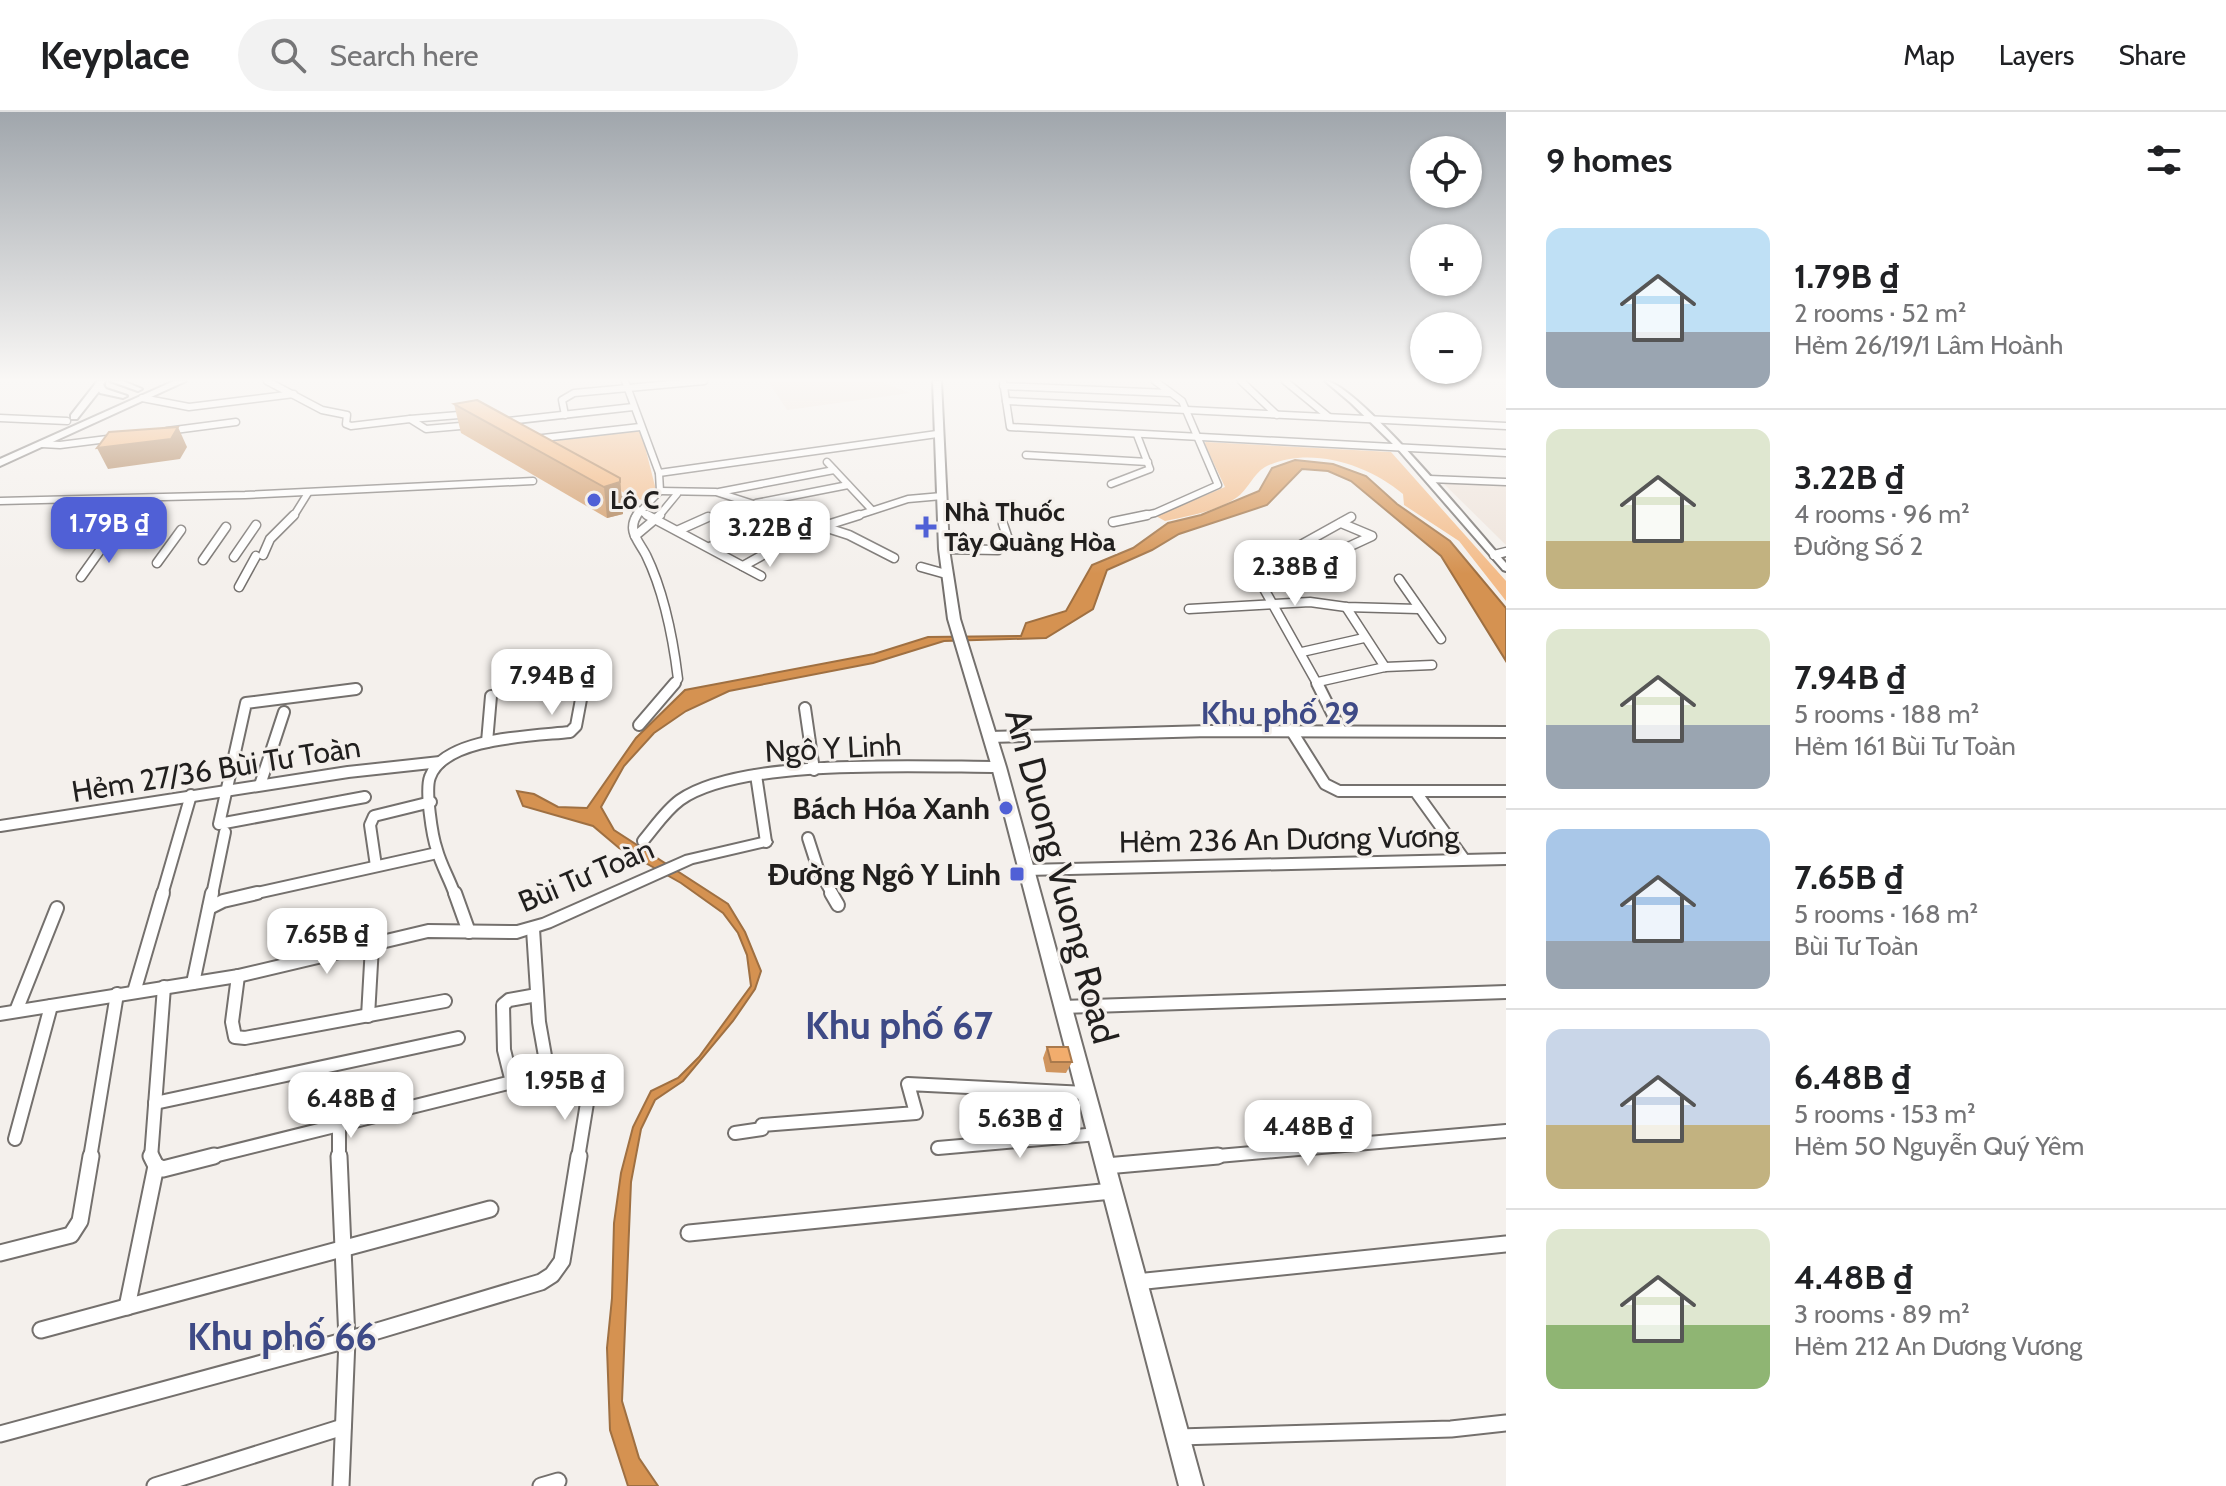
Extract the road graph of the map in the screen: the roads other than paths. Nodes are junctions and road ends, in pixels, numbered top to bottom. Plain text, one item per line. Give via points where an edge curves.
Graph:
1 (27, 445) edge
2 (27, 445) edge
3 (647, 445) edge
4 (858, 445) edge
5 (938, 445) edge
6 (1141, 445) edge
7 (1200, 445) edge
8 (1336, 445) edge
9 (1399, 445) edge
10 (1402, 448) junction
11 (1506, 453) edge
12 (7, 454) edge
13 (1026, 455) dead end
14 (827, 462) dead end
15 (1148, 462) junction
16 (834, 470) junction
17 (659, 473) junction
18 (1429, 479) junction
19 (533, 481) dead end
20 (1506, 482) edge
21 (1111, 484) dead end
22 (848, 485) junction
23 (600, 490) edge
24 (660, 491) junction
25 (715, 492) junction
26 (308, 493) junction
27 (677, 494) junction
28 (942, 496) junction
29 (0, 501) edge
30 (752, 504) junction
31 (872, 510) junction
32 (640, 511) junction
33 (708, 517) dead end
34 (1351, 517) dead end
35 (656, 519) junction
36 (1113, 522) dead end
37 (1341, 523) junction
38 (1003, 524) dead end
39 (256, 525) dead end
40 (824, 526) junction
41 (226, 527) dead end
42 (748, 528) dead end
43 (181, 530) dead end
44 (679, 530) junction
45 (111, 535) dead end
46 (635, 536) junction
47 (781, 545) dead end
48 (710, 547) junction
49 (944, 549) junction
50 (1506, 552) edge
51 (1494, 555) junction
52 (234, 557) dead end
53 (894, 558) dead end
54 (203, 560) dead end
55 (1318, 561) dead end
56 (157, 563) dead end
57 (743, 566) junction
58 (921, 567) dead end
59 (1506, 568) edge
60 (946, 574) junction
61 (761, 576) dead end
62 (81, 577) dead end
63 (1399, 579) dead end
64 (239, 587) dead end
65 (1275, 604) junction
66 (1346, 607) junction
67 (1189, 609) dead end
68 (1418, 609) junction
69 (1364, 638) junction
70 (1441, 639) dead end
71 (1302, 652) junction
72 (1432, 665) dead end
73 (1385, 667) junction
74 (1318, 682) junction
75 (356, 689) dead end
76 (582, 694) dead end
77 (491, 696) dead end
78 (805, 708) dead end
79 (284, 712) dead end
80 (639, 725) dead end
81 (1291, 730) junction
82 (1341, 731) junction
83 (1506, 732) edge
84 (990, 737) junction
85 (487, 742) junction
86 (440, 762) junction
87 (999, 767) junction
88 (814, 770) junction
89 (756, 775) junction
90 (260, 785) junction
91 (227, 790) junction
92 (1415, 791) junction
93 (1506, 791) edge
94 (191, 795) junction
95 (365, 797) dead end
96 (431, 802) junction
97 (0, 826) edge
98 (225, 832) dead end
99 (808, 838) dead end
100 (643, 841) dead end
101 (766, 842) joint
102 (437, 853) junction
103 (1464, 859) junction
104 (1506, 859) edge
105 (376, 866) junction
106 (1026, 870) junction
107 (838, 905) dead end
108 (57, 908) dead end
109 (209, 908) junction
110 (533, 929) junction
111 (469, 932) junction
112 (372, 946) junction
113 (238, 976) junction
114 (193, 983) junction
115 (164, 987) junction
116 (134, 992) junction
117 (1506, 992) edge
118 (117, 994) junction
119 (537, 995) junction
120 (445, 1001) dead end
121 (51, 1006) junction
122 (1062, 1007) junction
123 (16, 1011) junction
124 (0, 1014) edge
125 (368, 1016) junction
126 (458, 1038) dead end
127 (548, 1073) junction
128 (512, 1082) junction
129 (1086, 1093) junction
130 (155, 1103) junction
131 (339, 1123) junction
132 (1506, 1131) edge
133 (735, 1133) dead end
134 (1098, 1134) junction
135 (15, 1139) dead end
136 (938, 1148) dead end
137 (156, 1166) junction
138 (1106, 1166) junction
139 (1112, 1191) junction
140 (490, 1209) dead end
141 (689, 1233) dead end
142 (1506, 1244) edge
143 (342, 1249) junction
144 (0, 1253) edge
145 (1136, 1282) junction
146 (127, 1307) junction
147 (41, 1330) dead end
148 (347, 1340) junction
149 (1506, 1423) edge
150 (343, 1427) junction
151 (0, 1434) edge
152 (1177, 1437) junction
153 (155, 1486) edge
154 (341, 1486) edge
155 (1191, 1486) edge

1 - 12 main road
2 - 12 main road
3 - 17 street
4 - 17 street
5 - 28 main road, An Duong Vuong Road
6 - 15 street
7 - 36 street via 1217,487 1155,513
8 - 10 street
9 - 10 street
10 - 11 street
10 - 18 street
13 - 15 street
14 - 16 street
15 - 21 street via 1147,473
16 - 22 street
16 - 25 street
17 - 24 street
18 - 20 street
18 - 51 street
19 - 26 street
22 - 30 street
22 - 31 street
23 - 32 street
24 - 27 street
24 - 32 street
25 - 27 street
25 - 30 street
26 - 29 street
26 - 64 street
27 - 35 street
28 - 31 street
28 - 49 main road, An Duong Vuong Road
30 - 40 street
31 - 40 street
32 - 35 street
32 - 46 street via 632,522
33 - 44 street
34 - 37 street
35 - 44 street
35 - 46 street
37 - 55 street via 1372,536
37 - 65 street via 1254,571
38 - 49 street via 1008,539 996,538 998,550
39 - 52 street
40 - 53 street
41 - 54 street
42 - 48 street
43 - 56 street
44 - 48 street
45 - 62 street
46 - 80 street via 675,640 678,679
47 - 57 street
48 - 57 street
49 - 60 main road, An Duong Vuong Road
50 - 51 street
51 - 59 street
57 - 61 street
58 - 60 street
60 - 84 main road, An Duong Vuong Road via 954,619
63 - 68 street
65 - 66 street
65 - 67 street
65 - 71 street
66 - 68 street
66 - 69 street
68 - 70 street
69 - 71 street
69 - 73 street
71 - 74 street
72 - 73 street
73 - 74 street
74 - 82 street
75 - 91 street via 246,703
76 - 85 street, Hẻm 27/36 Bùi Tư Toàn via 574,729
77 - 85 street
78 - 88 street
79 - 90 street
81 - 82 street
81 - 84 street
81 - 92 street via 1331,789
82 - 83 street
84 - 87 main road, An Duong Vuong Road
85 - 86 street, Hẻm 27/36 Bùi Tư Toàn
86 - 90 street, Hẻm 27/36 Bùi Tư Toàn
86 - 96 street via 428,781
87 - 88 street, Ngô Y Linh
87 - 106 main road, An Duong Vuong Road
88 - 89 street, Ngô Y Linh
89 - 100 street, Ngô Y Linh via 682,798
89 - 101 street
90 - 91 street, Hẻm 27/36 Bùi Tư Toàn
91 - 94 street, Hẻm 27/36 Bùi Tư Toàn
91 - 95 street via 219,824
92 - 93 street
92 - 103 street
94 - 97 street, Hẻm 27/36 Bùi Tư Toàn
94 - 116 street
96 - 102 street
96 - 105 street via 374,816 370,825
98 - 109 street
99 - 107 street
101 - 110 street, Bùi Tư Toàn via 676,865
102 - 105 street
102 - 111 street
103 - 104 street, Hẻm 236 An Dương Vương
103 - 106 street, Hẻm 236 An Dương Vương
105 - 109 street
106 - 122 main road, An Duong Vuong Road
108 - 123 street
109 - 114 street
110 - 111 street, Bùi Tư Toàn
110 - 119 street
111 - 112 street, Bùi Tư Toàn via 428,931
112 - 113 street, Bùi Tư Toàn
112 - 125 street
113 - 114 street, Bùi Tư Toàn
113 - 125 street via 235,1037
114 - 115 street, Bùi Tư Toàn
115 - 116 street, Bùi Tư Toàn
115 - 130 street
116 - 118 street, Bùi Tư Toàn
117 - 122 street
118 - 121 street, Bùi Tư Toàn
118 - 144 street via 80,1221 71,1235
119 - 127 street
119 - 128 street via 503,1005 504,1050
120 - 125 street
121 - 123 street, Bùi Tư Toàn
121 - 135 street
122 - 129 main road, An Duong Vuong Road
123 - 124 street, Bùi Tư Toàn
126 - 130 street
127 - 128 street
127 - 148 street via 578,1080 586,1089 587,1103 562,1261 552,1275
128 - 131 street
129 - 133 street via 908,1084 916,1113 762,1125
129 - 134 main road, An Duong Vuong Road
130 - 137 street via 151,1161
131 - 137 street via 163,1169
131 - 143 street
132 - 138 street
134 - 136 street
134 - 138 main road, An Duong Vuong Road
137 - 146 street
138 - 139 main road, An Duong Vuong Road
139 - 141 street
139 - 145 main road, An Duong Vuong Road
140 - 143 street
142 - 145 street
143 - 146 street
143 - 148 street
145 - 152 main road, An Duong Vuong Road
146 - 147 street
148 - 150 street
148 - 151 street
149 - 152 street
150 - 153 street
150 - 154 street
152 - 155 main road, An Duong Vuong Road

